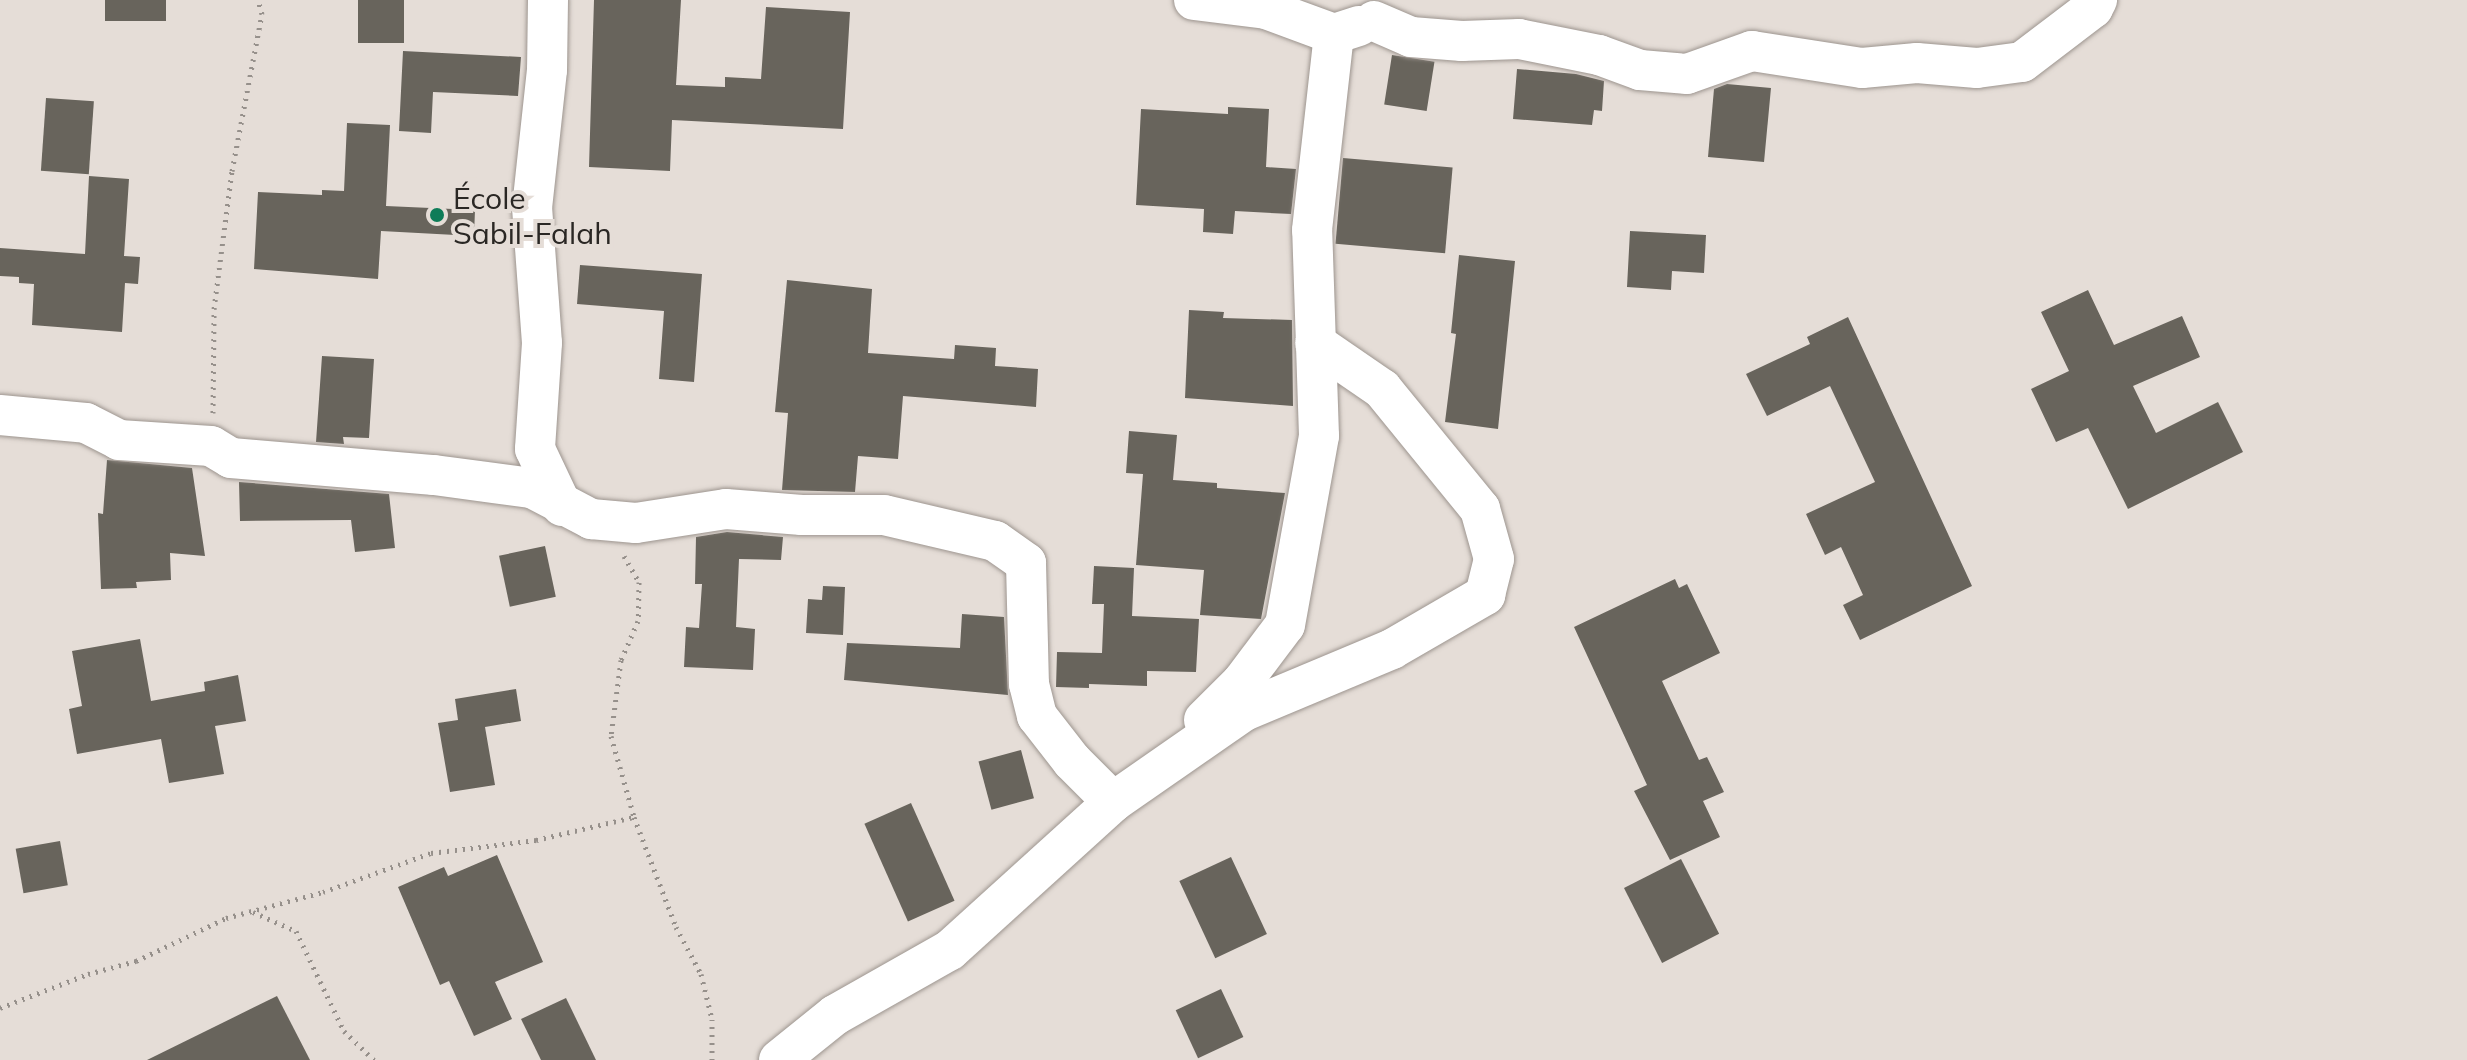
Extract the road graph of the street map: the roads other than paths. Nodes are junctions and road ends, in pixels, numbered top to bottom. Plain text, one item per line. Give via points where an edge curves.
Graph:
1 (548, 0) edge
2 (1194, 0) edge
3 (2097, 0) edge
4 (1376, 11) edge
5 (1334, 34) junction
6 (1315, 343) junction
7 (0, 415) edge
8 (576, 512) junction
9 (1152, 772) junction
10 (1113, 802) junction
11 (779, 1060) edge

1 - 8 street via 547,70 532,207 542,343 535,449
2 - 5 street via 1266,9
3 - 4 street via 2022,62 1977,68 1917,63 1862,68 1752,51 1687,74 1640,70 1599,55 1519,39 1411,37
4 - 5 street
5 - 6 street via 1312,230
6 - 9 street via 1319,436 1285,625 1242,682
6 - 9 street via 1382,389 1480,509 1494,559 1485,595 1392,649 1244,711
7 - 8 street via 86,423 119,440 211,446 231,458 532,488
8 - 10 street via 636,523 726,509 884,515 995,541 1026,563 1029,684 1037,716
9 - 10 street
10 - 11 street via 950,950 835,1015

